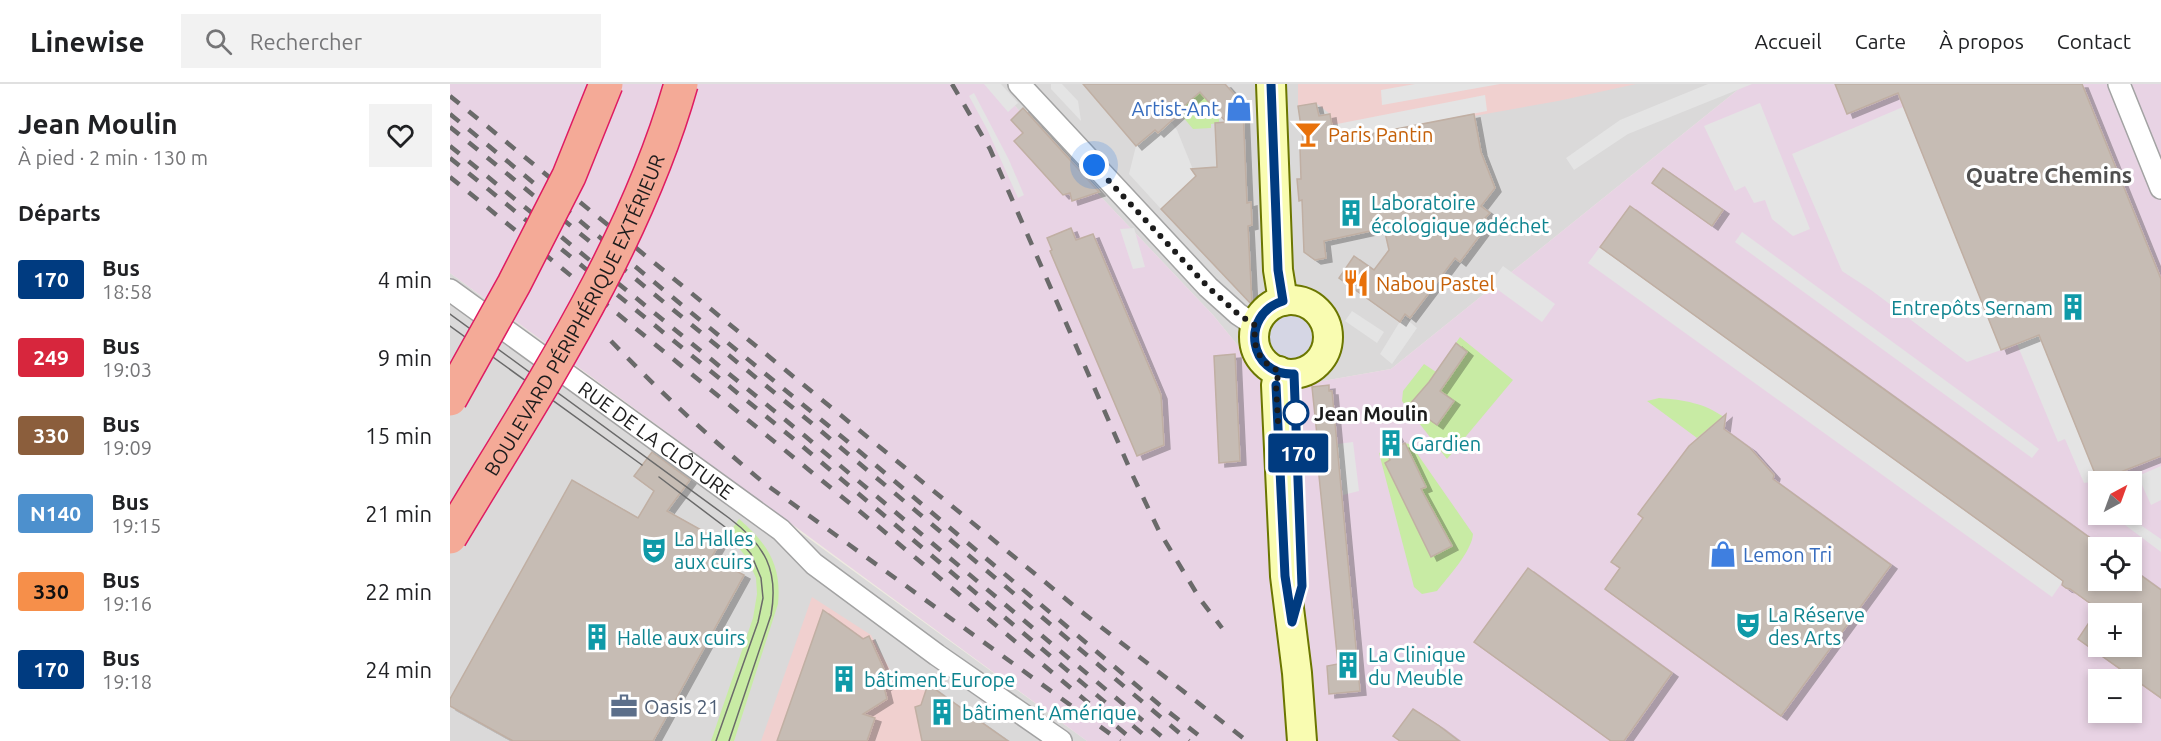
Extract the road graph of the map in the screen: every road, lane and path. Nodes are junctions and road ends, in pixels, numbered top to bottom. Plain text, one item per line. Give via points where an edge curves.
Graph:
1 (606, 84) edge
2 (681, 84) edge
3 (1019, 84) edge
4 (1271, 84) edge
5 (2120, 84) edge
6 (2161, 188) edge
7 (450, 290) edge
8 (1283, 301) junction
9 (1256, 326) junction
10 (1279, 371) junction
11 (450, 399) edge
12 (450, 537) edge
13 (1061, 741) edge
14 (1302, 741) edge

1 - 11 highway, bridge via 569,176
2 - 12 highway, BOULEVARD PÉRIPHÉRIQUE EXTÉRIEUR, bridge via 621,241 573,334
3 - 9 street via 1208,287
4 - 8 main road via 1278,270
5 - 6 street
7 - 13 street, RUE DE LA CLÔTURE via 781,530 814,564 937,655
8 - 9 main road via 1266,310
8 - 10 main road via 1300,302 1316,310 1326,324 1328,338 1324,352 1312,367 1294,374
9 - 10 main road via 1259,354
10 - 14 main road via 1276,385 1285,576

